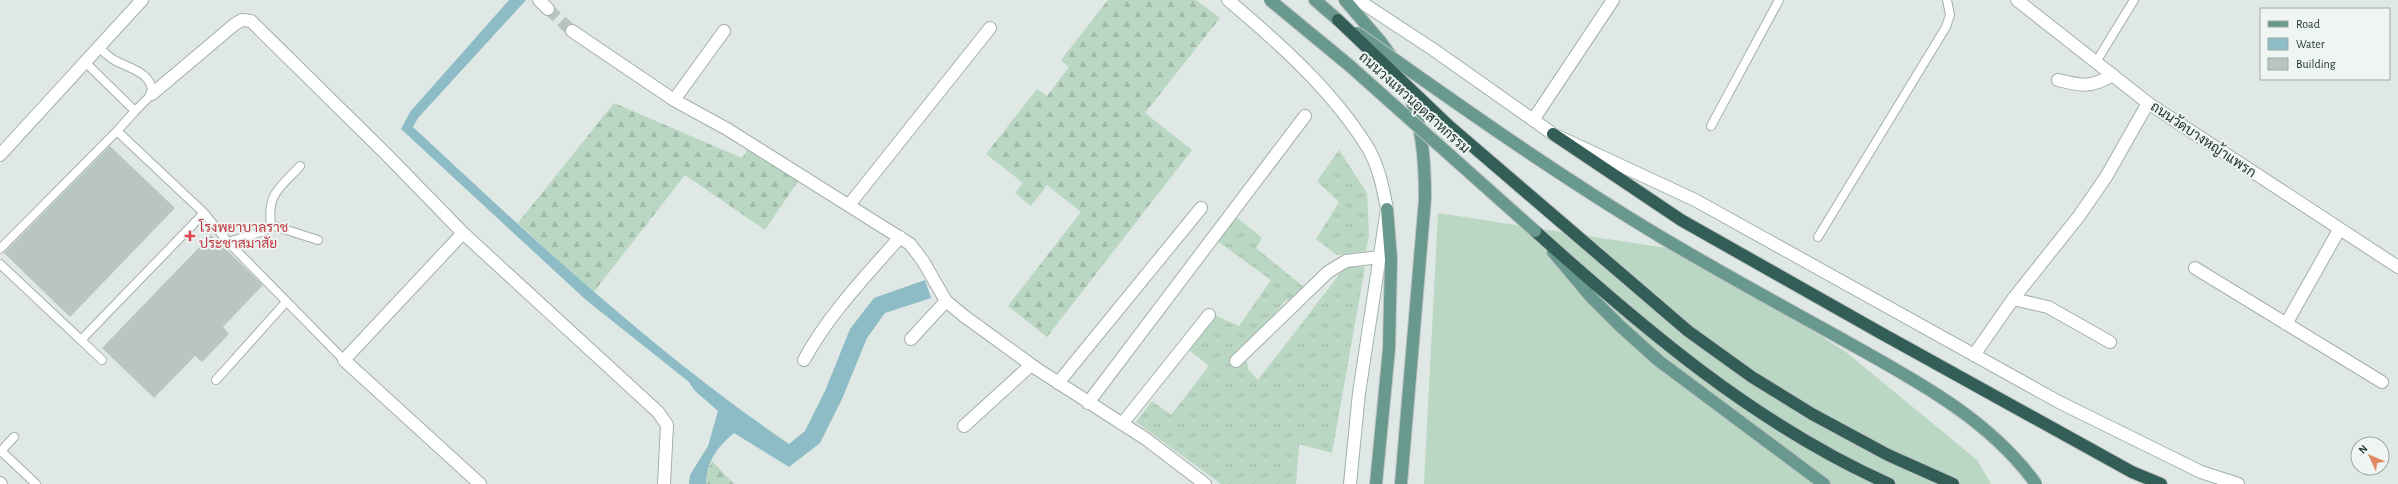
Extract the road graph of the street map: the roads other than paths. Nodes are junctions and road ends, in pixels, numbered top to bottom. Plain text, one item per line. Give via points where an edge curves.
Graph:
1 (142, 0) edge
2 (539, 0) edge
3 (1228, 0) edge
4 (1270, 0) edge
5 (1315, 0) edge
6 (1345, 0) edge
7 (1358, 0) edge
8 (1613, 0) edge
9 (1779, 0) edge
10 (1947, 0) edge
11 (2134, 0) edge
12 (2024, 2) edge
13 (548, 9) tunnel mouth
14 (1338, 20) junction
15 (990, 28) dead end
16 (572, 31) tunnel mouth
17 (724, 31) dead end
18 (99, 47) junction
19 (85, 62) junction
20 (2096, 62) junction
21 (2113, 75) junction
22 (2058, 80) dead end
23 (152, 94) junction
24 (674, 100) junction
25 (2148, 103) junction
26 (135, 111) junction
27 (1305, 116) dead end
28 (1533, 120) junction
29 (1711, 126) dead end
30 (117, 131) junction
31 (1553, 134) junction
32 (0, 155) edge
33 (300, 166) dead end
34 (849, 205) junction
35 (1201, 208) dead end
36 (1387, 209) junction
37 (204, 213) junction
38 (271, 225) junction
39 (2339, 230) junction
40 (1535, 231) junction
41 (463, 233) junction
42 (1818, 237) dead end
43 (900, 238) junction
44 (318, 240) dead end
45 (228, 242) junction
46 (0, 249) edge
47 (1380, 257) junction
48 (0, 264) edge
49 (2398, 267) edge
50 (2195, 268) dead end
51 (2013, 299) junction
52 (946, 301) junction
53 (286, 302) junction
54 (1210, 315) dead end
55 (2286, 324) junction
56 (911, 339) dead end
57 (81, 340) junction
58 (2110, 342) dead end
59 (1974, 355) junction
60 (102, 360) dead end
61 (344, 360) junction
62 (804, 360) dead end
63 (1236, 361) dead end
64 (1031, 365) junction
65 (216, 380) dead end
66 (2382, 382) dead end
67 (1058, 383) junction
68 (1088, 403) junction
69 (1122, 424) junction
70 (964, 426) dead end
71 (14, 437) dead end
72 (0, 451) edge
73 (36, 484) edge
74 (480, 484) edge
75 (664, 484) edge
76 (1205, 484) edge
77 (1350, 484) edge
78 (1376, 484) edge
79 (1401, 484) edge
80 (1824, 484) edge
81 (1889, 484) edge
82 (1953, 484) edge
83 (2036, 484) edge
84 (2161, 484) edge
85 (2238, 484) edge

1 - 18 street
2 - 13 street
3 - 36 street via 1281,46 1346,118 1368,149 1382,180
4 - 40 main road, ถนนวงแหวนอุตสาหกรรม, bridge via 1350,66
5 - 14 main road
6 - 79 main road via 1380,41 1397,66 1418,119 1425,155 1422,242
7 - 28 street
8 - 28 street
9 - 29 lane
10 - 42 lane via 1950,15 1946,27
11 - 20 lane
12 - 20 street, ถนนวัดบางหญ้าแพรก
14 - 82 highway, bridge via 1455,131 1688,331 1752,377 1812,414 1888,455
14 - 83 main road, bridge via 1563,176 1686,251 1915,380 1970,417 2019,461
15 - 34 street
16 - 24 street
17 - 24 street
18 - 19 street
18 - 23 lane via 114,61 144,75 152,86
19 - 26 lane
19 - 32 street
20 - 21 street, ถนนวัดบางหญ้าแพรก
21 - 22 street via 2096,84 2084,86
21 - 25 street, ถนนวัดบางหญ้าแพรก
23 - 26 lane
23 - 41 street via 235,24 242,20 251,21
24 - 34 street via 727,129
25 - 39 street, ถนนวัดบางหญ้าแพรก
25 - 51 street via 2103,182
26 - 30 lane
27 - 68 street
28 - 31 street
30 - 37 lane
30 - 46 lane
31 - 59 street via 1695,200
31 - 84 highway via 1681,220 2132,472
33 - 38 lane via 272,199 269,210
34 - 43 street
35 - 67 street
36 - 47 street
36 - 78 main road via 1391,259 1389,349
37 - 45 lane
37 - 57 lane
38 - 44 lane
38 - 45 lane via 264,231
39 - 49 street, ถนนวัดบางหญ้าแพรก
39 - 55 street
40 - 80 main road, ถนนวงแหวนอุตสาหกรรม via 1590,296 1659,361
40 - 81 highway via 1623,310 1733,395 1799,437
41 - 61 street
41 - 75 street via 658,412 667,425
43 - 52 street via 910,244 923,261
43 - 62 street via 842,302
45 - 53 lane
47 - 63 street via 1346,261 1328,272
47 - 77 street via 1359,393
48 - 57 lane
50 - 55 street
51 - 58 street via 2048,307
51 - 59 street
52 - 56 street
52 - 64 street
53 - 61 lane
53 - 65 lane
54 - 69 street
55 - 66 street
57 - 60 lane
59 - 85 street via 2134,440 2201,472
61 - 74 street
64 - 67 street
64 - 70 street
67 - 68 street
68 - 69 street
69 - 76 street
71 - 72 lane
72 - 73 lane

